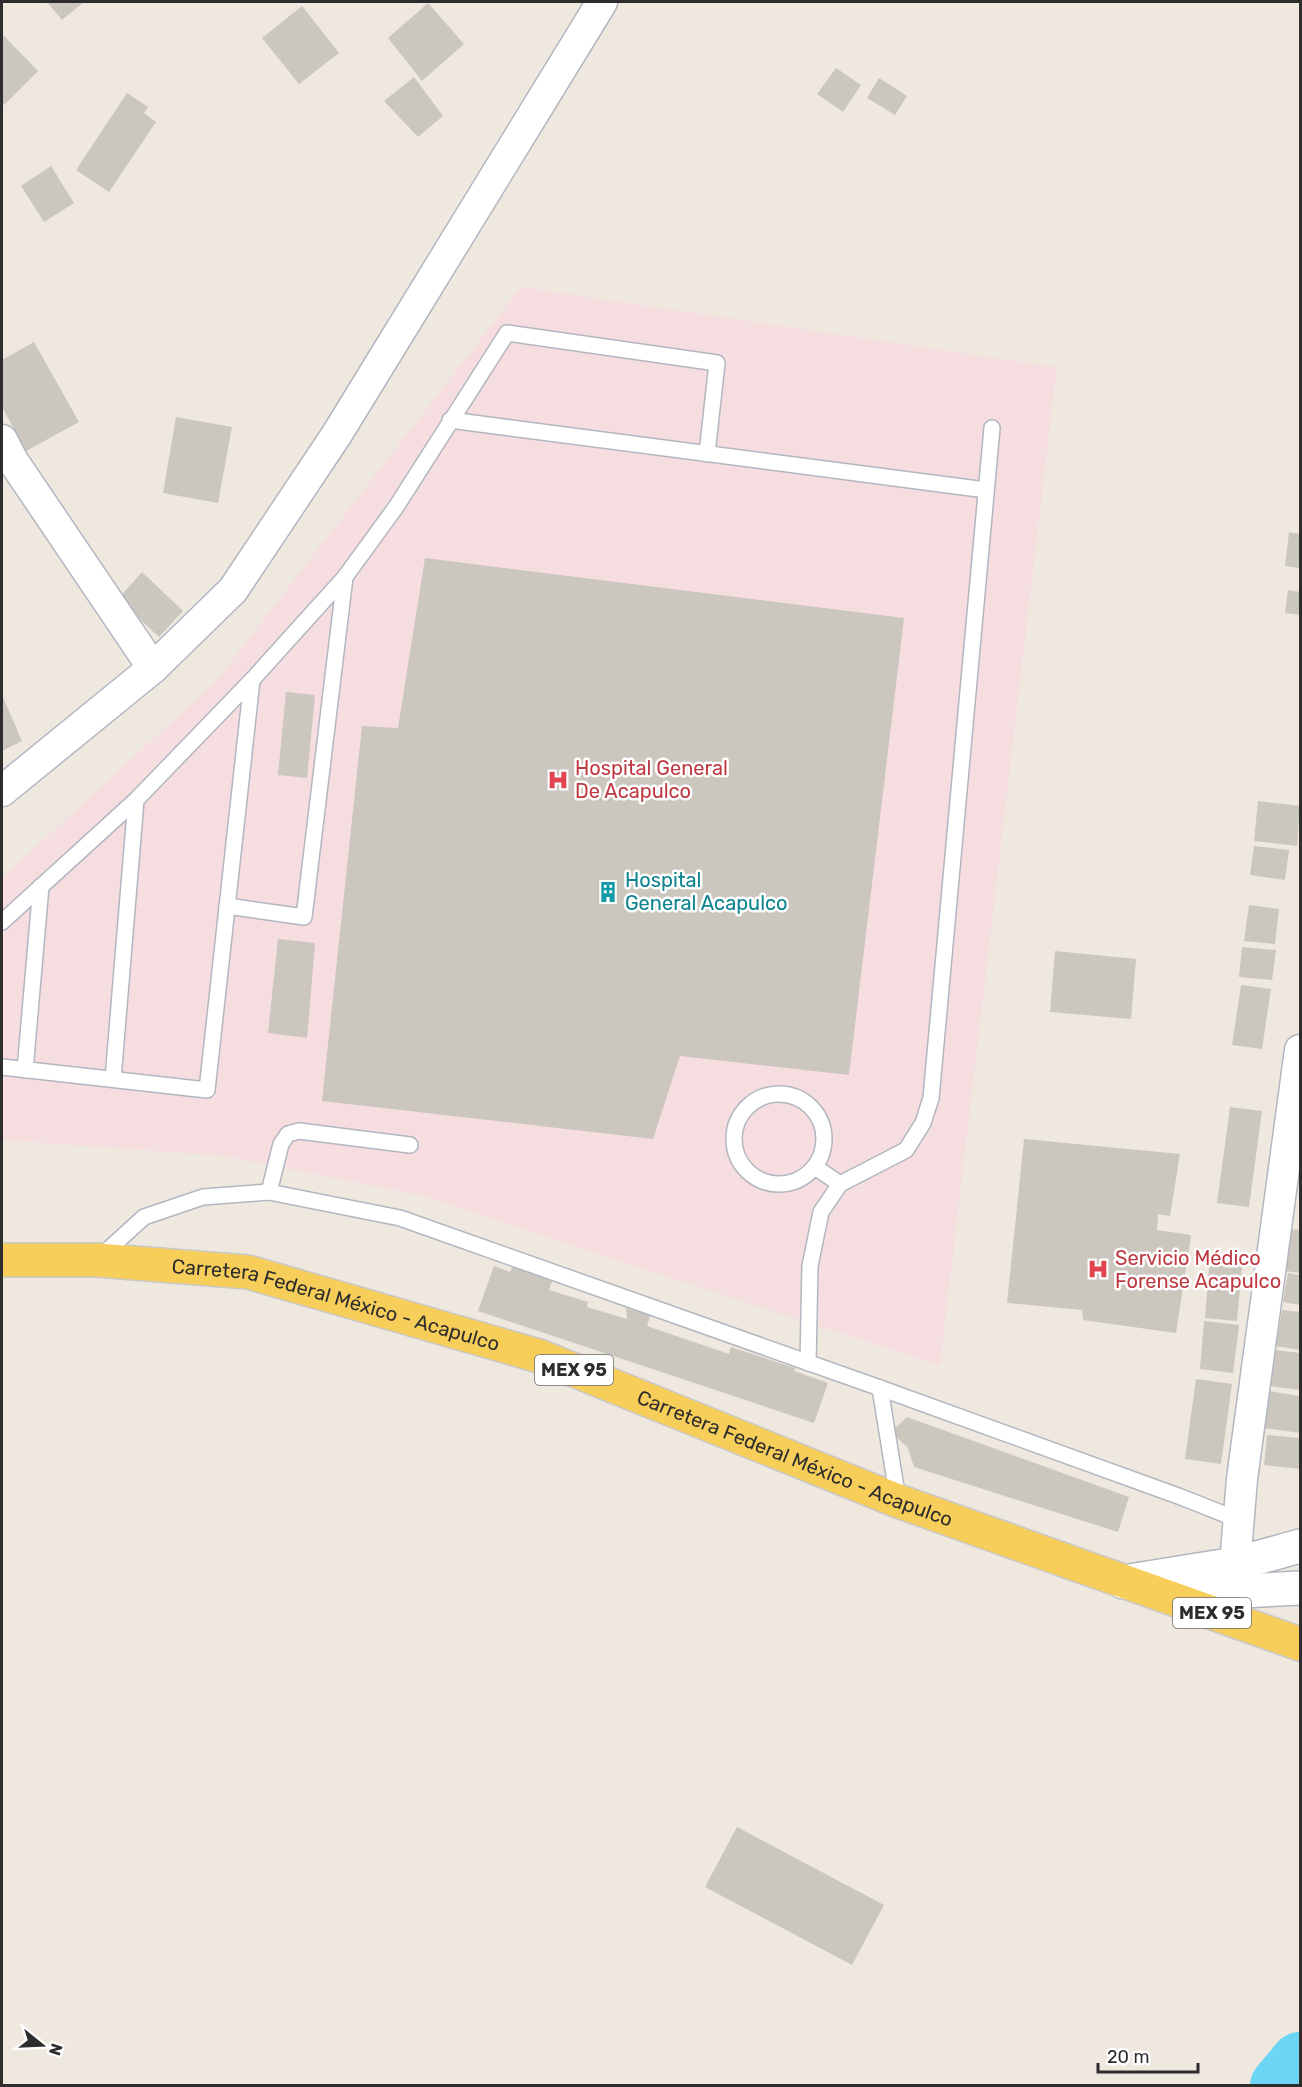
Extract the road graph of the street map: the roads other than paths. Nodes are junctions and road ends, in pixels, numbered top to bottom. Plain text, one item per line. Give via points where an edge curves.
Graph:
1 (602, 2) edge
2 (450, 420) junction
3 (992, 428) dead end
4 (2, 440) edge
5 (707, 453) junction
6 (986, 490) junction
7 (345, 577) junction
8 (153, 668) junction
9 (252, 680) junction
10 (2, 791) edge
11 (136, 800) junction
12 (42, 886) junction
13 (227, 906) junction
14 (2, 922) edge
15 (1300, 1050) edge
16 (2, 1067) edge
17 (25, 1070) junction
18 (113, 1079) junction
19 (410, 1145) dead end
20 (815, 1167) junction
21 (840, 1184) junction
22 (269, 1192) junction
23 (2, 1260) edge
24 (97, 1260) junction
25 (808, 1363) junction
26 (880, 1388) junction
27 (898, 1501) junction
28 (1239, 1520) junction
29 (1300, 1546) edge
30 (1235, 1564) junction
31 (1123, 1582) junction
32 (1300, 1588) edge
33 (1300, 1644) edge

1 - 8 street via 337,434 233,590
2 - 5 lane
2 - 5 lane via 507,333 717,363
2 - 7 lane via 396,507
3 - 6 lane
4 - 8 street
5 - 6 lane
6 - 21 lane via 931,1098 923,1123 906,1150
7 - 9 lane
7 - 13 lane via 304,917
8 - 10 street
9 - 11 lane
9 - 13 lane
11 - 12 lane
11 - 18 lane
12 - 14 lane
12 - 17 lane
13 - 18 lane via 207,1090
15 - 28 street
16 - 17 lane
17 - 18 lane
19 - 22 lane via 299,1131 288,1134 281,1144
20 - 20 lane via 788,1183 768,1183 754,1176 736,1152 738,1122 746,1108 772,1094 788,1094 814,1110 822,1123 824,1138
20 - 21 lane
21 - 25 lane via 821,1212 810,1266
22 - 24 lane via 203,1197 144,1217
22 - 25 lane via 400,1218
23 - 24 main road, Carretera Federal México - Acapulco / MEX 95
24 - 27 main road, Carretera Federal México - Acapulco / MEX 95 via 248,1272 539,1356
25 - 26 lane
26 - 27 lane
26 - 28 lane
27 - 31 main road, Carretera Federal México - Acapulco / MEX 95
28 - 30 street
29 - 30 main road
30 - 31 main road
31 - 32 main road via 1242,1591
31 - 33 main road, Carretera Federal México - Acapulco / MEX 95

